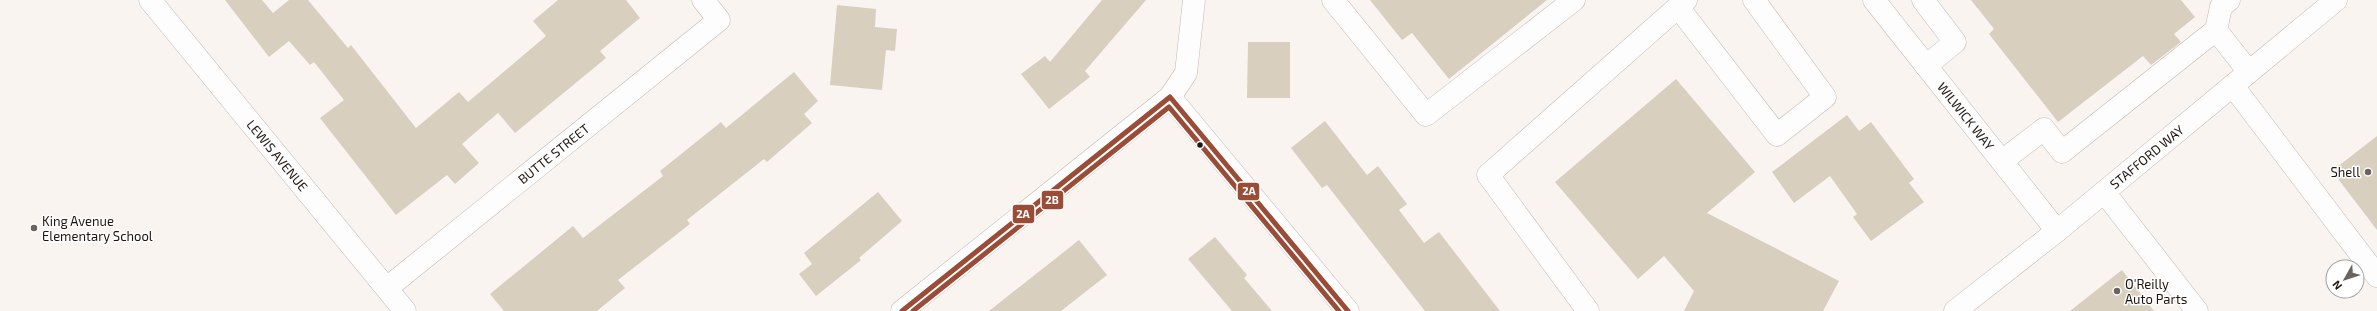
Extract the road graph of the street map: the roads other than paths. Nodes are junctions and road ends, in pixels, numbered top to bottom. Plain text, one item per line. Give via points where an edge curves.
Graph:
1 (150, 0) edge
2 (703, 0) edge
3 (1194, 0) edge
4 (1333, 0) edge
5 (1574, 0) edge
6 (1754, 0) edge
7 (1874, 0) edge
8 (1923, 0) edge
9 (2336, 0) edge
10 (2222, 2) edge
11 (1682, 4) edge
12 (2216, 30) junction
13 (1926, 66) junction
14 (2241, 79) junction
15 (1170, 97) junction
16 (2002, 161) junction
17 (2104, 192) junction
18 (2057, 231) junction
19 (2377, 276) edge
20 (387, 288) junction
21 (405, 311) edge
22 (902, 311) edge
23 (1348, 311) edge
24 (1588, 311) edge
25 (1955, 311) edge
26 (2197, 311) edge

1 - 20 street, LEWIS AVENUE
2 - 20 street, BUTTE STREET via 719,20
3 - 15 street via 1186,74
4 - 5 street via 1426,114
6 - 11 street via 1825,97 1777,135
7 - 13 street, WILWICK WAY
8 - 13 street via 1955,42
9 - 14 street, STAFFORD WAY
10 - 12 street
11 - 24 street via 1488,175
12 - 14 street
12 - 16 street via 2062,152 2044,129
13 - 16 street, WILWICK WAY
14 - 17 street, STAFFORD WAY
14 - 19 street via 2290,161
15 - 22 street
15 - 23 street
16 - 18 street, WILWICK WAY
17 - 18 street, STAFFORD WAY
17 - 26 street
18 - 25 street, STAFFORD WAY
20 - 21 street, LEWIS AVENUE

